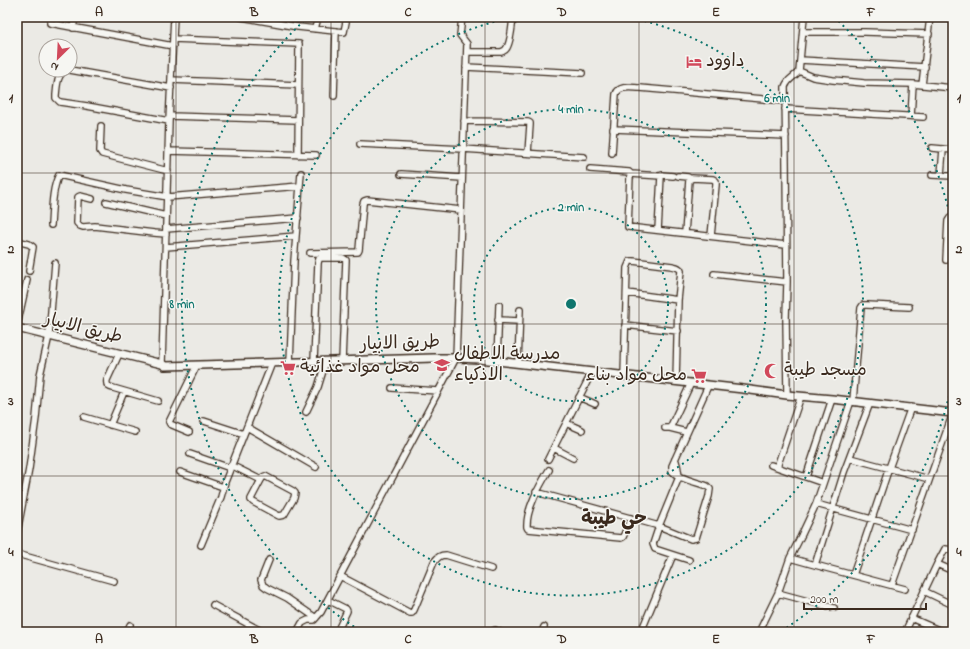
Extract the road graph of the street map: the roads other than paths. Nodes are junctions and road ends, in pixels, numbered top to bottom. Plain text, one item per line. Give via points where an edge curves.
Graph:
1 (75, 17) edge
2 (174, 17) edge
3 (241, 17) edge
4 (318, 17) edge
5 (347, 17) edge
6 (462, 17) edge
7 (513, 17) edge
8 (804, 17) edge
9 (930, 17) edge
10 (251, 18) edge
11 (50, 23) dead end
12 (73, 28) junction
13 (315, 29) junction
14 (336, 31) junction
15 (803, 32) junction
16 (928, 34) junction
17 (173, 39) junction
18 (172, 46) junction
19 (467, 52) junction
20 (800, 60) junction
21 (466, 67) junction
22 (925, 67) junction
23 (78, 71) edge
24 (799, 71) junction
25 (582, 73) dead end
26 (60, 78) edge
27 (171, 80) junction
28 (913, 84) junction
29 (298, 85) junction
30 (922, 85) junction
31 (171, 88) junction
32 (953, 88) edge
33 (334, 96) dead end
34 (785, 101) junction
35 (785, 109) junction
36 (910, 116) junction
37 (923, 117) dead end
38 (169, 118) junction
39 (298, 120) junction
40 (464, 121) junction
41 (101, 126) dead end
42 (613, 129) junction
43 (786, 136) junction
44 (360, 144) dead end
45 (932, 148) dead end
46 (463, 149) junction
47 (943, 149) junction
48 (953, 150) edge
49 (169, 151) junction
50 (528, 153) junction
51 (612, 153) dead end
52 (298, 155) junction
53 (316, 155) dead end
54 (584, 157) dead end
55 (590, 169) dead end
56 (168, 171) junction
57 (301, 173) dead end
58 (401, 174) dead end
59 (631, 174) junction
60 (932, 174) dead end
61 (941, 175) junction
62 (660, 176) junction
63 (953, 176) edge
64 (462, 178) junction
65 (691, 179) junction
66 (300, 186) junction
67 (168, 197) junction
68 (92, 199) dead end
69 (106, 202) dead end
70 (461, 210) junction
71 (166, 216) junction
72 (298, 218) junction
73 (953, 218) edge
74 (51, 225) dead end
75 (658, 230) junction
76 (166, 231) junction
77 (685, 233) junction
78 (296, 236) junction
79 (711, 236) junction
80 (17, 241) edge
81 (786, 245) junction
82 (166, 247) junction
83 (310, 253) dead end
84 (946, 260) dead end
85 (56, 263) dead end
86 (29, 271) dead end
87 (714, 274) dead end
88 (27, 280) dead end
89 (787, 282) junction
90 (627, 293) junction
91 (678, 300) junction
92 (499, 305) dead end
93 (909, 307) dead end
94 (520, 310) dead end
95 (498, 320) junction
96 (519, 320) junction
97 (625, 325) junction
98 (17, 327) edge
99 (678, 331) junction
100 (49, 336) junction
101 (119, 354) junction
102 (456, 358) junction
103 (342, 360) junction
104 (314, 361) junction
105 (326, 361) junction
106 (497, 361) junction
107 (290, 362) junction
108 (272, 363) junction
109 (518, 363) junction
110 (162, 364) junction
111 (196, 365) junction
112 (592, 372) junction
113 (624, 376) junction
114 (676, 382) junction
115 (691, 383) junction
116 (708, 386) junction
117 (392, 388) dead end
118 (438, 391) junction
119 (124, 392) junction
120 (787, 395) junction
121 (801, 396) junction
122 (579, 397) junction
123 (832, 399) junction
124 (158, 401) dead end
125 (852, 401) junction
126 (870, 403) junction
127 (595, 404) dead end
128 (911, 407) junction
129 (306, 412) dead end
130 (953, 412) edge
131 (84, 417) dead end
132 (204, 421) dead end
133 (566, 422) junction
134 (110, 425) junction
135 (247, 427) junction
136 (582, 430) dead end
137 (135, 432) dead end
138 (189, 432) dead end
139 (686, 432) junction
140 (244, 434) junction
141 (554, 448) junction
142 (190, 454) dead end
143 (573, 458) dead end
144 (850, 458) junction
145 (548, 460) dead end
146 (771, 465) dead end
147 (231, 466) junction
148 (316, 467) dead end
149 (777, 467) junction
150 (889, 468) junction
151 (549, 470) dead end
152 (180, 472) dead end
153 (679, 477) junction
154 (806, 477) junction
155 (929, 479) junction
156 (261, 480) junction
157 (823, 483) junction
158 (223, 487) junction
159 (536, 492) junction
160 (816, 504) junction
161 (833, 508) junction
162 (631, 518) junction
163 (872, 519) junction
164 (659, 526) junction
165 (912, 530) junction
166 (17, 533) edge
167 (201, 545) dead end
168 (953, 550) edge
169 (17, 554) edge
170 (673, 555) junction
171 (790, 558) junction
172 (269, 560) dead end
173 (689, 560) dead end
174 (937, 564) junction
175 (815, 565) junction
176 (491, 569) dead end
177 (953, 572) edge
178 (853, 575) junction
179 (340, 576) junction
180 (114, 581) dead end
181 (892, 585) junction
182 (905, 589) dead end
183 (924, 591) junction
184 (778, 593) junction
185 (328, 600) junction
186 (213, 605) dead end
187 (953, 605) edge
188 (834, 608) dead end
189 (316, 618) junction
190 (912, 618) junction
191 (130, 625) dead end
192 (127, 632) edge
193 (263, 632) edge
194 (297, 632) edge
195 (337, 632) edge
196 (491, 632) edge
197 (500, 632) edge
198 (641, 632) edge
199 (759, 632) edge
200 (905, 632) edge
201 (942, 632) edge

1 - 12 street
2 - 17 street
3 - 10 street
4 - 13 street
5 - 14 street via 344,32
6 - 19 street via 460,35 467,44
7 - 19 street via 507,49 501,52
8 - 15 street
9 - 16 street
10 - 13 street
11 - 12 street
12 - 18 street
13 - 14 street
14 - 33 street
15 - 16 street
15 - 20 street
16 - 22 street
17 - 18 street
17 - 29 street via 299,44
18 - 27 street
19 - 21 street
20 - 22 street
20 - 24 street
21 - 25 street
21 - 40 street
22 - 30 street
23 - 31 street
24 - 28 street via 813,77 833,80
24 - 34 street via 787,82
26 - 38 street via 56,98 60,102
27 - 29 street
27 - 31 street
28 - 30 street
28 - 36 street
29 - 39 street
30 - 32 street
31 - 38 street
34 - 35 street
34 - 42 street via 621,88 616,94
35 - 36 street
35 - 43 street
36 - 37 street
38 - 39 street
38 - 49 street
39 - 52 street
40 - 46 street
40 - 50 street via 528,122
41 - 56 street via 102,154
42 - 43 street
42 - 51 street
43 - 81 street
44 - 46 street
45 - 47 street
46 - 50 street
46 - 64 street
47 - 48 street
47 - 61 street
49 - 52 street
49 - 56 street
50 - 54 street
52 - 53 street
55 - 59 street
56 - 67 street
57 - 66 street
58 - 64 street
59 - 62 street
59 - 75 street via 628,227
60 - 61 street
61 - 63 street
62 - 65 street
62 - 75 street
64 - 70 street
65 - 77 street
65 - 79 street via 716,181
66 - 67 street
66 - 72 street
67 - 71 street
67 - 74 street via 60,175 53,197
68 - 76 street via 78,197 77,225 147,233
69 - 71 street
70 - 83 street via 367,200 363,204 358,252
70 - 102 street
71 - 76 street
72 - 76 street
72 - 78 street
73 - 84 street via 948,221
75 - 77 street
76 - 82 street
77 - 79 street
78 - 82 street
78 - 107 street
79 - 81 street
80 - 86 street via 33,247
81 - 89 street
82 - 110 street
85 - 100 street
87 - 89 street
88 - 98 street
89 - 120 street
90 - 91 street
90 - 91 street via 630,262 672,266 678,267 681,272
90 - 97 street
91 - 99 street
92 - 95 street
93 - 125 street via 863,305 861,308
94 - 96 street
95 - 96 street
95 - 106 street
96 - 109 street
97 - 99 street
97 - 113 street
98 - 100 main road, طريق الابيار
99 - 114 street
100 - 101 main road, طريق الابيار
100 - 166 street via 40,375 29,469
101 - 110 main road, طريق الابيار
101 - 119 street via 106,384
102 - 103 main road, طريق الابيار
102 - 106 main road, طريق الابيار
102 - 118 street
103 - 104 street via 346,260 321,258 318,259
103 - 105 main road, طريق الابيار
104 - 105 main road, طريق الابيار
104 - 107 main road, طريق الابيار
105 - 129 street via 318,387
106 - 109 main road, طريق الابيار
107 - 108 main road, طريق الابيار
108 - 111 main road, طريق الابيار
108 - 135 street
109 - 112 main road, طريق الابيار
110 - 111 main road, طريق الابيار
111 - 138 street via 169,422
112 - 113 main road, طريق الابيار
112 - 122 street
113 - 114 main road, طريق الابيار
114 - 115 main road, طريق الابيار
115 - 116 main road, طريق الابيار
115 - 139 street via 668,428
116 - 120 main road, طريق الابيار
116 - 139 street
117 - 118 street
118 - 179 street
119 - 124 street
119 - 134 street
120 - 121 main road, طريق الابيار
121 - 123 main road, طريق الابيار
121 - 149 street
122 - 127 street
122 - 133 street
123 - 125 main road, طريق الابيار
123 - 154 street
125 - 126 main road, طريق الابيار
125 - 157 street
126 - 128 main road, طريق الابيار
126 - 144 street
128 - 130 main road, طريق الابيار
128 - 150 street
130 - 155 street
131 - 134 street
132 - 140 street
133 - 136 street
133 - 141 street
134 - 137 street
135 - 140 street
135 - 148 street
139 - 153 street via 672,466 672,471
140 - 147 street
141 - 143 street
141 - 145 street
142 - 147 street
144 - 150 street
144 - 161 street
146 - 149 street
147 - 156 street
147 - 158 street
149 - 154 street
150 - 155 street
150 - 163 street
151 - 159 street
152 - 158 street
153 - 164 street
153 - 164 street via 710,488 696,538 691,539
154 - 157 street
155 - 165 street
156 - 156 street via 251,498 252,501 278,516 284,515 295,493 268,477 262,477
157 - 160 street
158 - 167 street
159 - 162 street
159 - 162 street via 527,524 530,529 621,538
160 - 161 street
160 - 171 street
161 - 163 street
161 - 175 street
162 - 164 street
163 - 165 street
163 - 178 street
164 - 170 street via 653,544 655,548
165 - 181 street
168 - 174 street via 945,549
169 - 180 street
170 - 173 street
170 - 198 street
171 - 175 street
171 - 184 street
172 - 189 street via 261,580 263,585
174 - 177 street
174 - 183 street
175 - 178 street
176 - 179 street via 441,555 434,562 412,613
178 - 181 street
179 - 185 street
181 - 182 street
183 - 187 street
183 - 190 street
184 - 188 street
184 - 199 street
185 - 189 street
185 - 195 street via 347,611
186 - 193 street
189 - 194 street via 302,623
190 - 200 street
190 - 201 street
191 - 192 street
196 - 197 street

